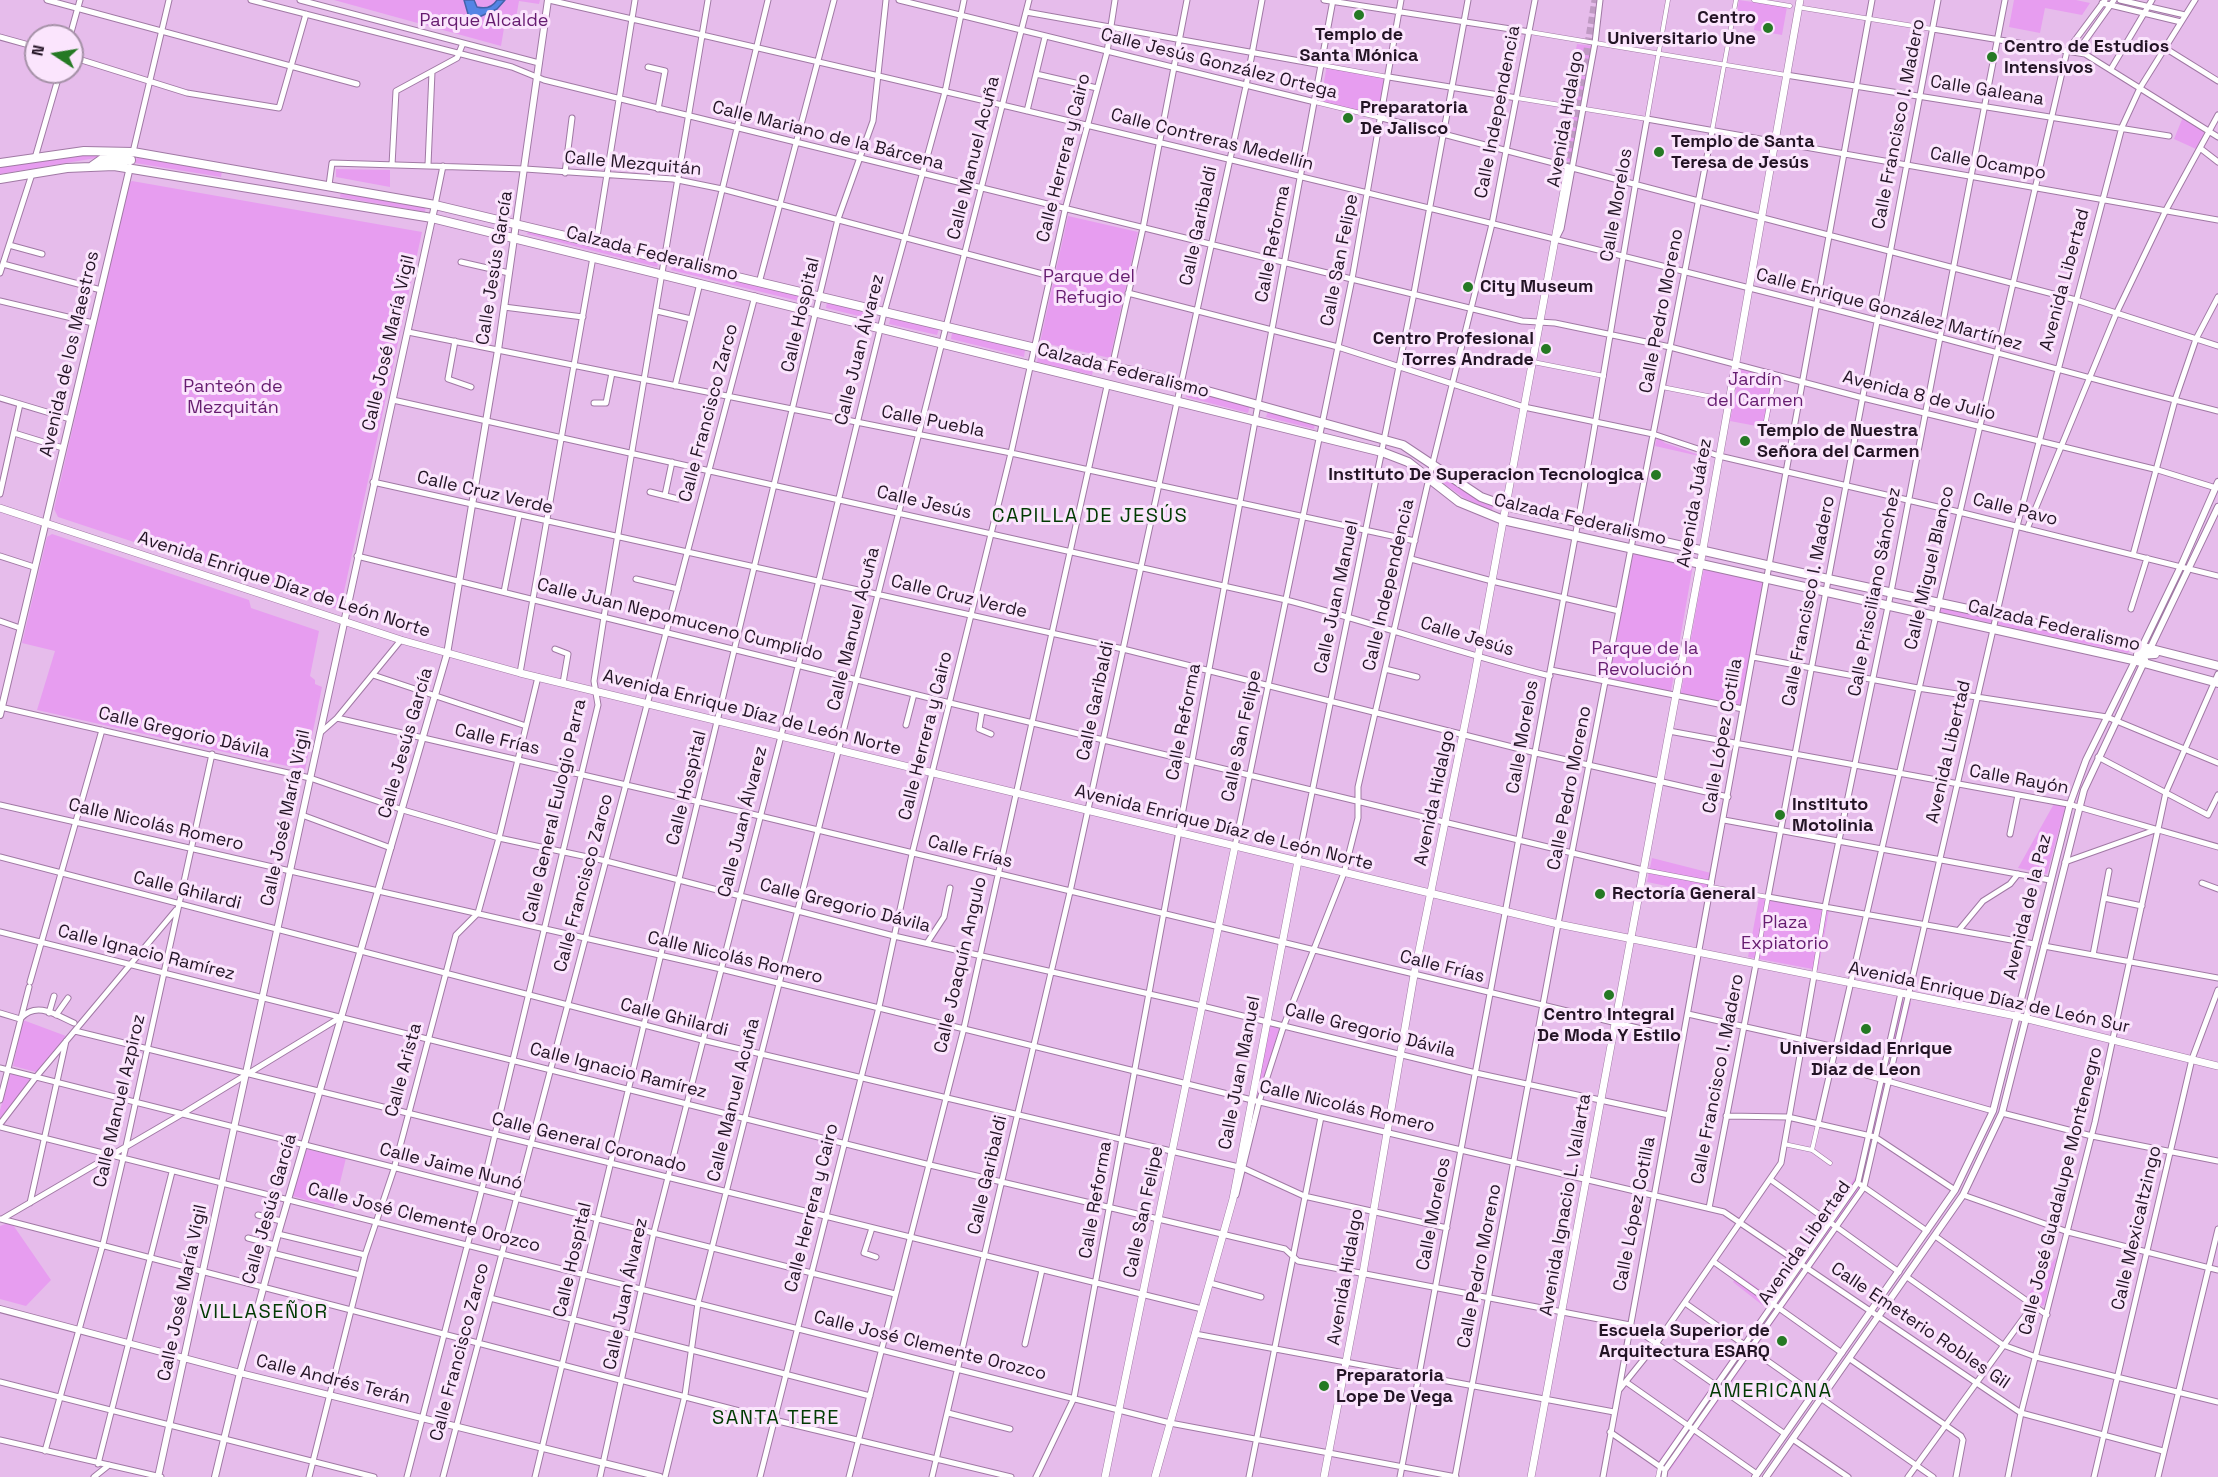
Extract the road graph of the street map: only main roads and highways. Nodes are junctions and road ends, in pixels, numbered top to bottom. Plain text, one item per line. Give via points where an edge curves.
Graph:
1 (1800, 0) edge
2 (132, 160) junction
3 (0, 163) edge
4 (1570, 168) tunnel mouth
5 (0, 178) edge
6 (1506, 506) junction
7 (0, 508) edge
8 (1503, 520) junction
9 (1703, 549) junction
10 (1700, 565) junction
11 (2143, 654) junction
12 (2217, 674) edge
13 (1235, 846) junction
14 (1298, 861) junction
15 (1430, 893) junction
16 (1506, 912) joint
17 (1630, 939) junction
18 (2218, 1066) edge
19 (1105, 1477) edge
20 (1155, 1477) edge
21 (1324, 1477) edge
22 (1531, 1477) edge

1 - 9 main road, Avenida Juárez
2 - 3 main road, Calzada Federalismo via 84,151
2 - 5 main road, Calzada Federalismo
2 - 6 main road, Calzada Federalismo via 330,185 435,205 1181,384 1385,438 1434,463 1481,497
2 - 8 main road, Calzada Federalismo via 432,218 1382,452 1407,462 1459,502
4 - 6 main road, Avenida Hidalgo
6 - 8 main road, Avenida Hidalgo
6 - 9 main road, Calzada Federalismo
7 - 13 main road, Avenida Enrique Díaz de León Norte via 447,654
8 - 10 main road, Calzada Federalismo
8 - 15 main road, Avenida Hidalgo
9 - 10 main road, Avenida Juárez
9 - 11 main road, Calzada Federalismo via 1996,615
10 - 11 main road, Calzada Federalismo via 1993,629
10 - 17 main road, Avenida Juárez
11 - 12 main road, Calzada Federalismo
11 - 12 main road, Calzada Federalismo
13 - 14 main road, Avenida Enrique Díaz de León Norte
13 - 19 main road, Calle San Felipe
14 - 15 main road, Avenida Enrique Díaz de León Norte
14 - 20 main road, Calle Juan Manuel via 1266,1021 1255,1101 1233,1199
15 - 16 main road, Avenida Enrique Díaz de León Norte
15 - 21 main road, Avenida Hidalgo
16 - 17 main road, Avenida Enrique Díaz de León Sur
17 - 18 main road, Avenida Enrique Díaz de León Sur via 2026,1019
17 - 22 main road, Avenida Ignacio L. Vallarta

